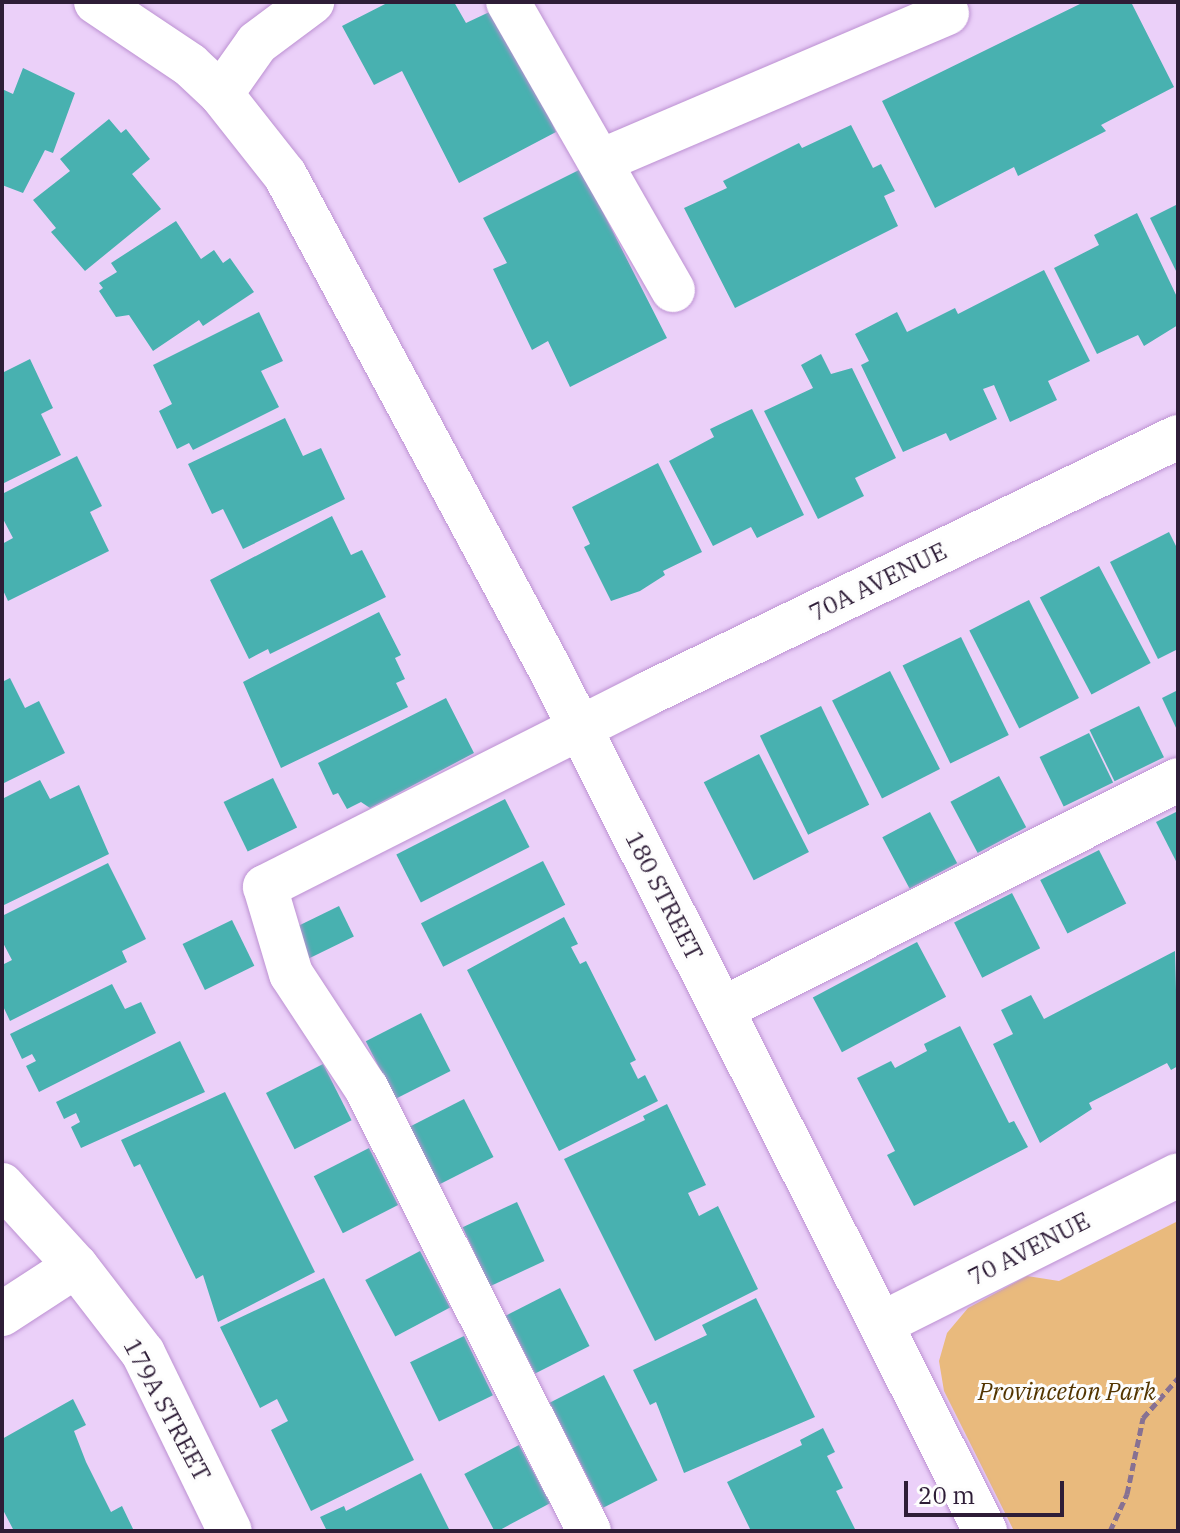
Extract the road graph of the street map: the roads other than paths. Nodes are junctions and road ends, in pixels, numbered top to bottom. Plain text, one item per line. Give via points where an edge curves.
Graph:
1 (96, 2) edge
2 (312, 2) edge
3 (508, 2) edge
4 (954, 6) edge
5 (221, 94) junction
6 (603, 160) junction
7 (673, 290) dead end
8 (1178, 437) edge
9 (579, 727) junction
10 (1178, 780) edge
11 (722, 1009) junction
12 (1178, 1175) edge
13 (2, 1185) edge
14 (76, 1266) junction
15 (2, 1314) edge
16 (881, 1324) junction
17 (230, 1531) edge
18 (589, 1531) edge
19 (985, 1531) edge

1 - 5 street, 180 STREET via 170,50
2 - 5 street via 257,43
3 - 6 street
4 - 6 street
5 - 9 street, 180 STREET via 285,175
6 - 7 street
8 - 9 street, 70A AVENUE
9 - 11 street, 180 STREET
9 - 18 street, 70A AVENUE via 265,887 291,974 366,1088
10 - 11 street
11 - 16 street, 180 STREET
12 - 16 street, 70 AVENUE
13 - 14 street, 179A STREET
14 - 15 street
14 - 17 street, 179A STREET via 143,1353
16 - 19 street, 180 STREET

